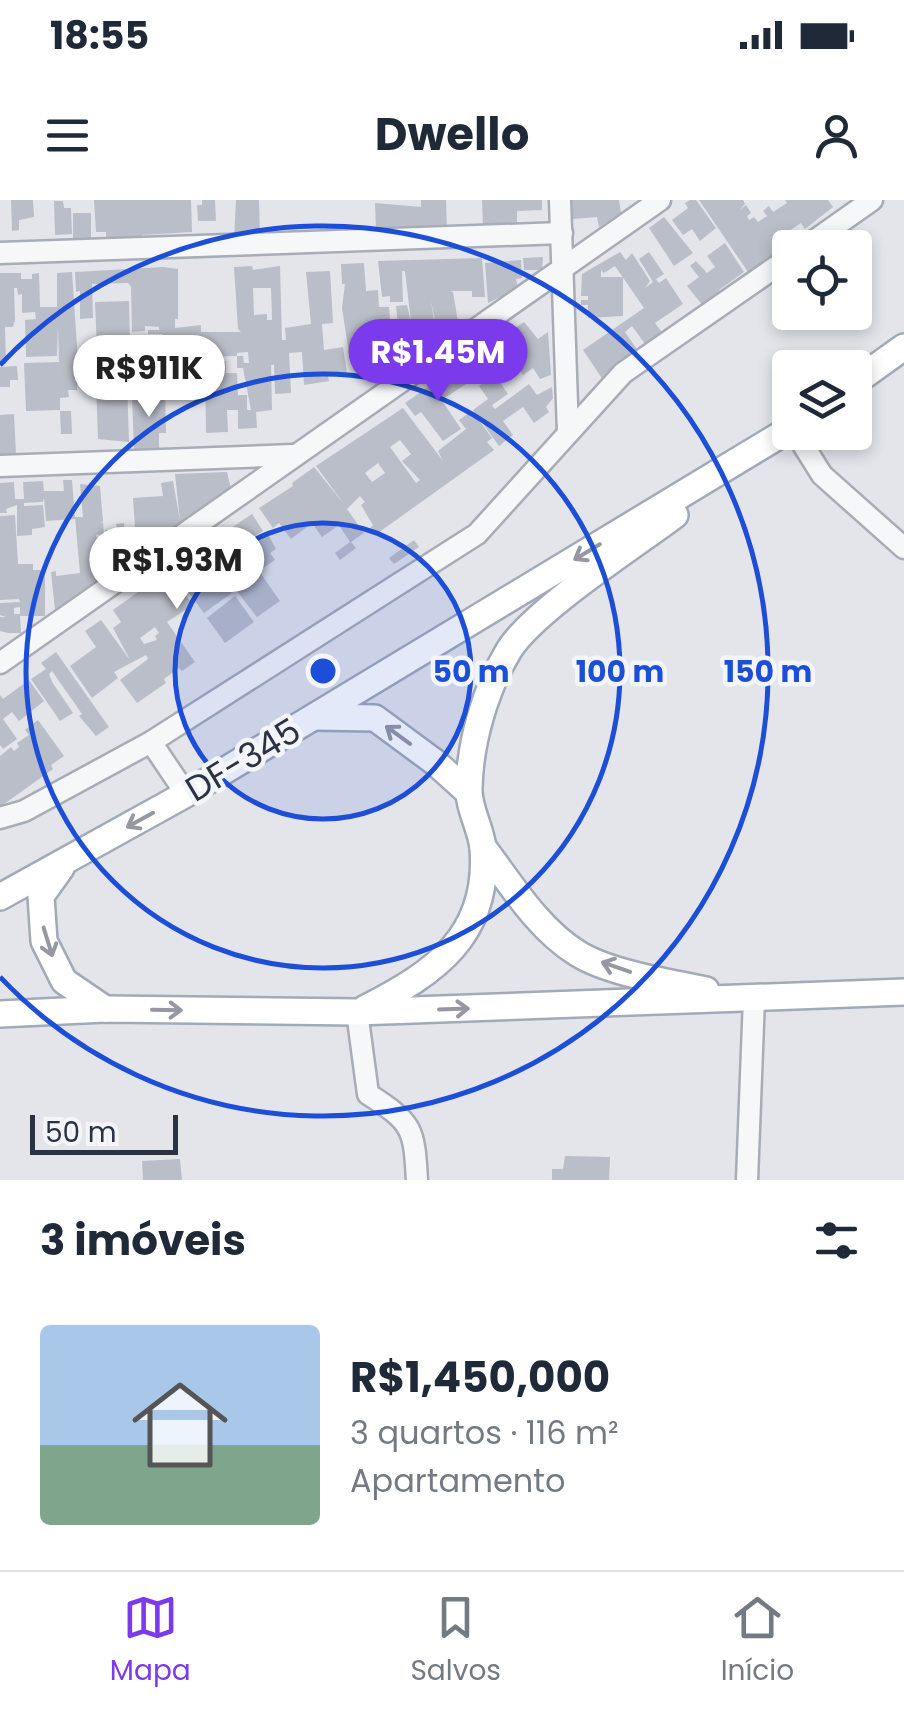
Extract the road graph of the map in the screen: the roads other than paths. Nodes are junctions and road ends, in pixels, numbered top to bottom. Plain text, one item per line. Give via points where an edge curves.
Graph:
1 (560, 200) edge
2 (660, 200) edge
3 (872, 200) edge
4 (830, 230) edge
5 (562, 233) junction
6 (0, 253) edge
7 (563, 268) junction
8 (772, 270) edge
9 (904, 347) edge
10 (872, 370) edge
11 (568, 433) junction
12 (772, 442) edge
13 (772, 445) edge
14 (805, 450) edge
15 (296, 455) junction
16 (0, 466) edge
17 (904, 548) edge
18 (0, 663) edge
19 (314, 718) junction
20 (151, 742) junction
21 (468, 792) junction
22 (186, 794) junction
23 (24, 811) junction
24 (0, 818) edge
25 (0, 836) edge
26 (483, 847) junction
27 (67, 860) junction
28 (0, 897) edge
29 (904, 992) edge
30 (749, 998) junction
31 (104, 1010) junction
32 (357, 1012) junction
33 (0, 1014) edge
34 (417, 1180) edge
35 (747, 1180) edge

1 - 5 street
2 - 7 street
3 - 4 street
5 - 6 street
5 - 7 street
7 - 11 street
7 - 15 street
8 - 11 street via 623,373
9 - 10 main road
11 - 20 street via 477,534
12 -> 19 main road, DF-345 / DF-345
13 - 21 main road via 547,612 510,648 478,720
14 - 17 street via 822,475
15 - 16 street
15 - 18 street
21 -> 19 main road via 375,718
19 - 22 main road, DF-345
20 - 22 street
20 - 23 street
21 - 26 main road
22 -> 27 main road, DF-345
23 - 24 street
23 - 25 street
30 -> 26 main road via 644,977 579,954 540,922
26 - 32 main road via 479,902 456,946 418,981
27 - 28 main road, DF-345
27 -> 31 main road via 41,896 44,941 64,981
29 - 30 main road
32 -> 30 main road
30 - 35 street
31 -> 32 main road
31 - 33 main road
32 - 34 street via 368,1094 398,1114 415,1139

